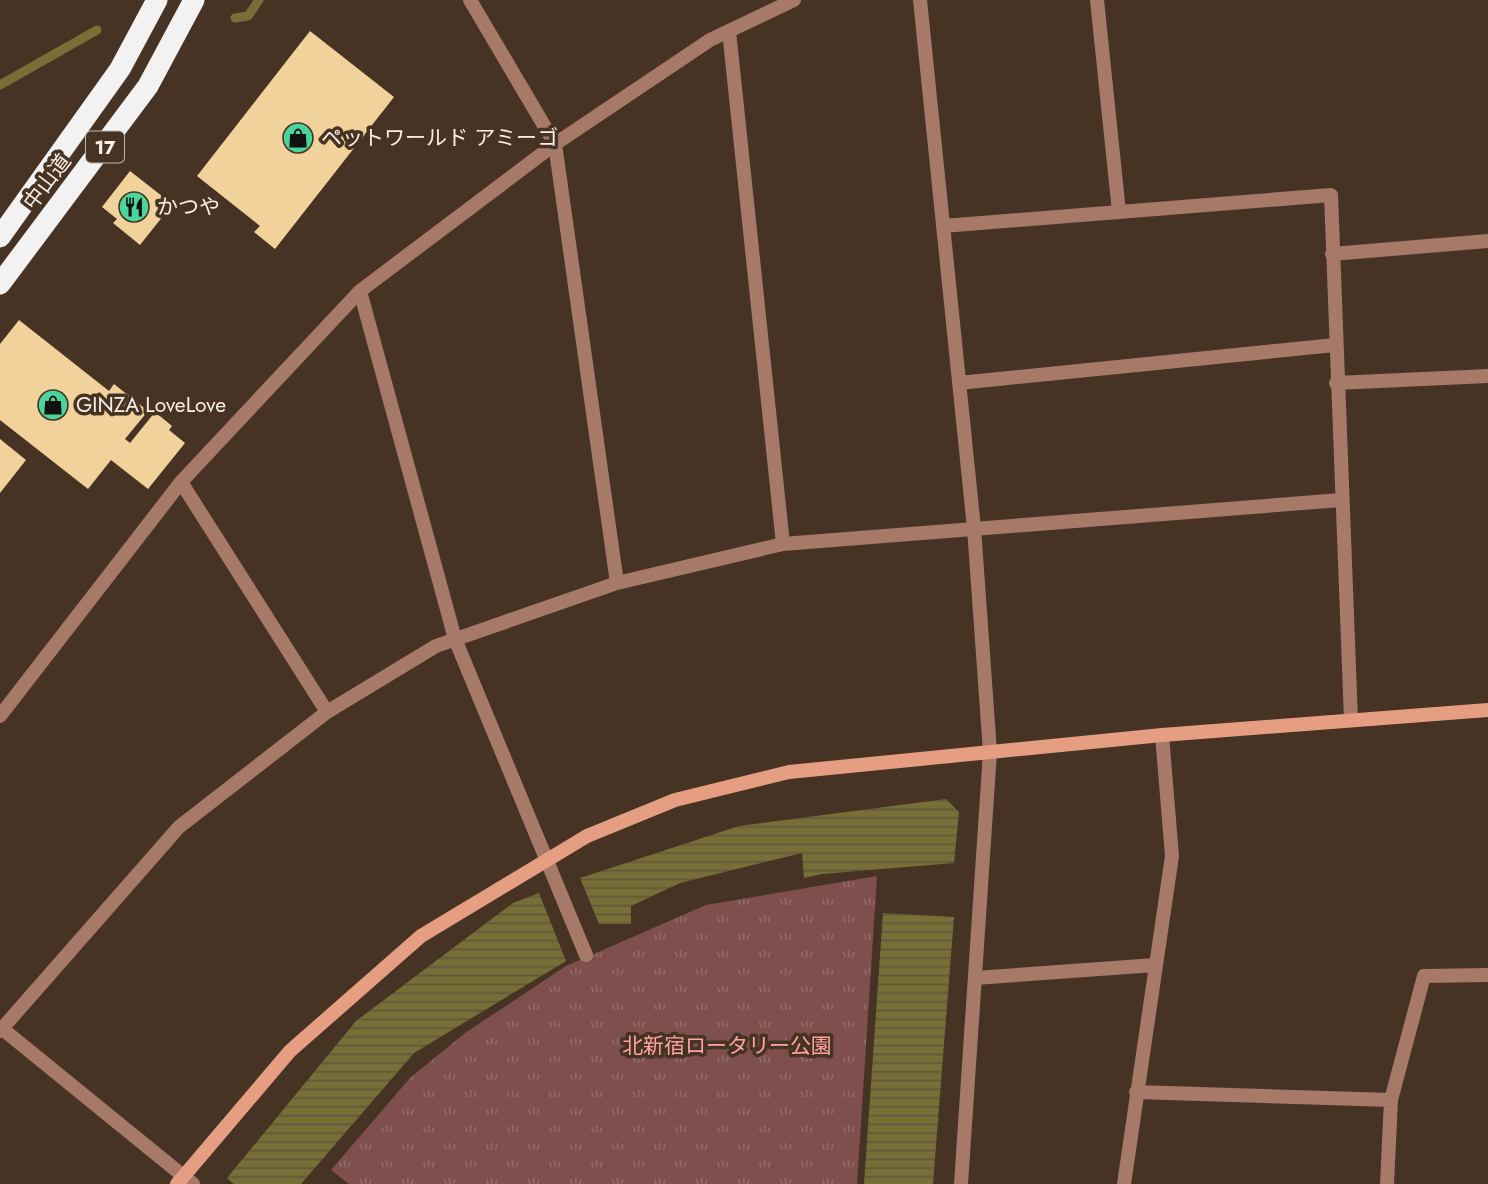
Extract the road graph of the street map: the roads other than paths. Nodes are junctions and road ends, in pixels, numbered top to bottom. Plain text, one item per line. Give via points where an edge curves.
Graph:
1 (157, 0) edge
2 (194, 0) edge
3 (470, 0) edge
4 (794, 0) edge
5 (920, 0) edge
6 (1097, 0) edge
7 (729, 31) junction
8 (555, 144) junction
9 (1119, 212) junction
10 (943, 226) junction
11 (0, 237) edge
12 (1488, 241) edge
13 (1332, 254) junction
14 (0, 284) edge
15 (360, 291) junction
16 (1335, 345) junction
17 (1488, 376) edge
18 (959, 383) junction
19 (1336, 383) junction
20 (181, 482) junction
21 (1341, 500) junction
22 (974, 528) junction
23 (783, 544) junction
24 (617, 583) junction
25 (455, 639) junction
26 (1488, 710) edge
27 (327, 712) junction
28 (0, 716) edge
29 (1352, 720) junction
30 (1162, 735) junction
31 (990, 752) junction
32 (545, 861) junction
33 (586, 956) dead end
34 (1155, 965) junction
35 (1488, 975) edge
36 (975, 978) junction
37 (1, 1029) edge
38 (1136, 1092) junction
39 (1391, 1100) junction
40 (185, 1181) edge
41 (961, 1184) edge
42 (1124, 1184) edge
43 (1387, 1184) edge

1 - 11 highway, 中山道 / 17 via 120,69
2 - 14 highway, 中山道 / 17 via 148,86
3 - 8 street
4 - 7 street
5 - 10 street
6 - 9 street
7 - 8 street
7 - 23 street
8 - 15 street
8 - 24 street
9 - 10 street
9 - 13 street via 1331,195
10 - 18 street
12 - 13 street
13 - 16 street
15 - 20 street
15 - 25 street
16 - 18 street
16 - 19 street
17 - 19 street
18 - 22 street
19 - 21 street
20 - 27 street
20 - 28 street
21 - 22 street
21 - 29 street
22 - 23 street
22 - 31 street
23 - 24 street
24 - 25 street
25 - 27 street
25 - 32 street
26 - 29 street
27 - 37 street via 179,827
29 - 30 street
30 - 31 street
30 - 34 street via 1172,856
31 - 32 street via 789,772 675,800 587,836
31 - 36 street
32 - 33 street
32 - 40 street via 421,936 290,1051
34 - 36 street
34 - 38 street
35 - 39 street via 1424,975
36 - 41 street
37 - 40 street
38 - 39 street
38 - 42 street
39 - 43 street

